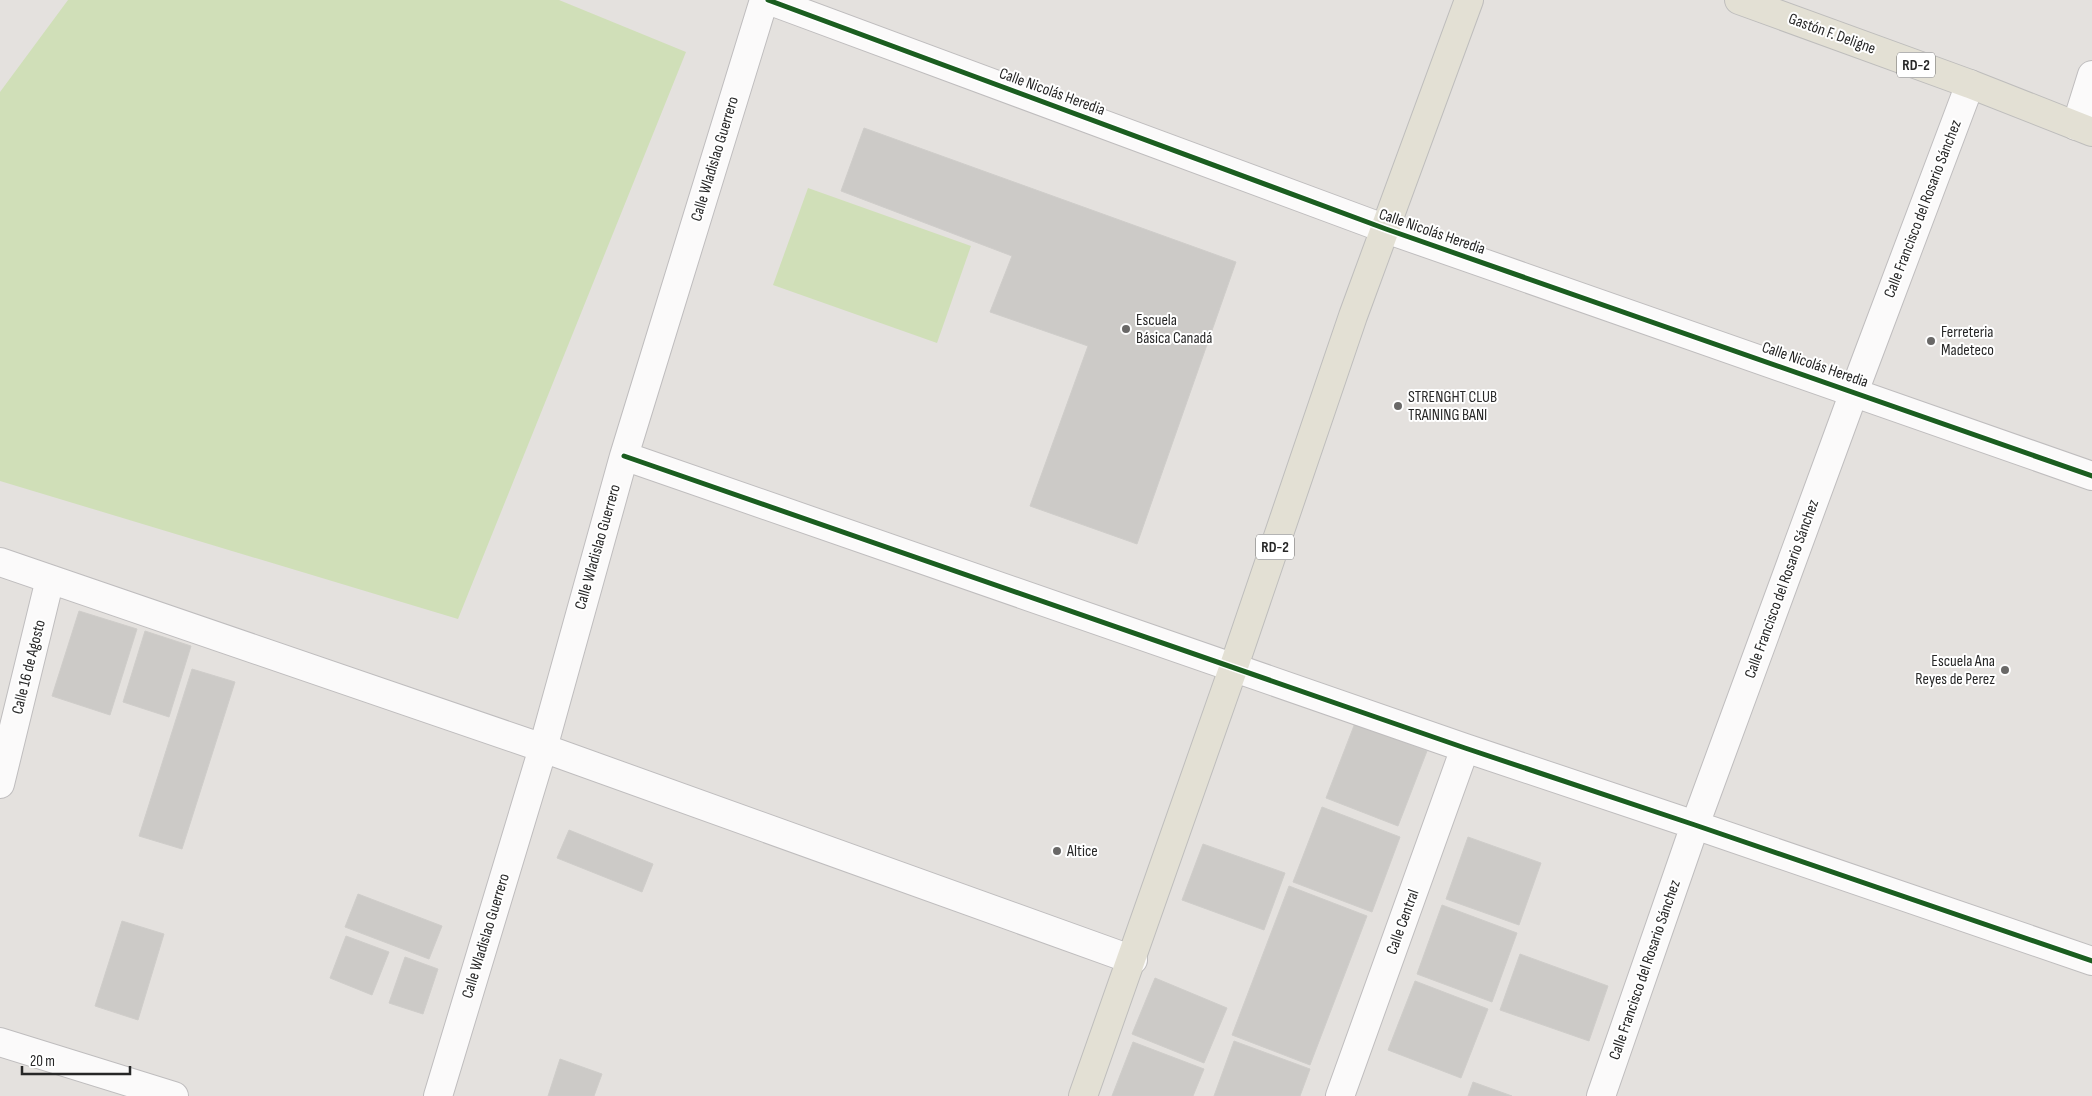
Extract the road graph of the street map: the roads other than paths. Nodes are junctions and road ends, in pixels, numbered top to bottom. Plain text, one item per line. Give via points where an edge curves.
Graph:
1 (764, 0) edge
2 (768, 0) edge
3 (1469, 0) edge
4 (1742, 0) edge
5 (2092, 75) edge
6 (1970, 84) junction
7 (2084, 129) edge
8 (1386, 229) junction
9 (1854, 392) junction
10 (624, 456) junction
11 (2092, 476) edge
12 (0, 562) edge
13 (50, 579) junction
14 (1233, 669) junction
15 (543, 748) junction
16 (1465, 748) junction
17 (0, 784) edge
18 (1695, 824) junction
19 (1133, 960) junction
20 (2092, 961) edge
21 (0, 1042) edge
22 (174, 1096) edge
23 (438, 1096) edge
24 (1083, 1096) edge
25 (1340, 1096) edge
26 (1601, 1096) edge

1 - 10 street, Calle Wladislao Guerrero
2 - 8 street, Calle Nicolás Heredia
3 - 8 main road, RD-2
4 - 6 main road, Gastón F. Deligne / RD-2
5 - 7 street
6 - 7 main road, Gastón F. Deligne / RD-2
6 - 9 street, Calle Francisco del Rosario Sánchez
8 - 9 street, Calle Nicolás Heredia
8 - 14 main road, RD-2 via 1353,316
9 - 11 street, Calle Nicolás Heredia
9 - 18 street, Calle Francisco del Rosario Sánchez
10 - 14 street
10 - 15 street, Calle Wladislao Guerrero
12 - 13 street
13 - 15 street
13 - 17 street, Calle 16 de Agosto
14 - 16 street
14 - 19 main road, RD-2
15 - 19 street
15 - 23 street, Calle Wladislao Guerrero
16 - 18 street
16 - 25 street, Calle Central
18 - 20 street
18 - 26 street, Calle Francisco del Rosario Sánchez
19 - 24 main road, RD-2
21 - 22 street

